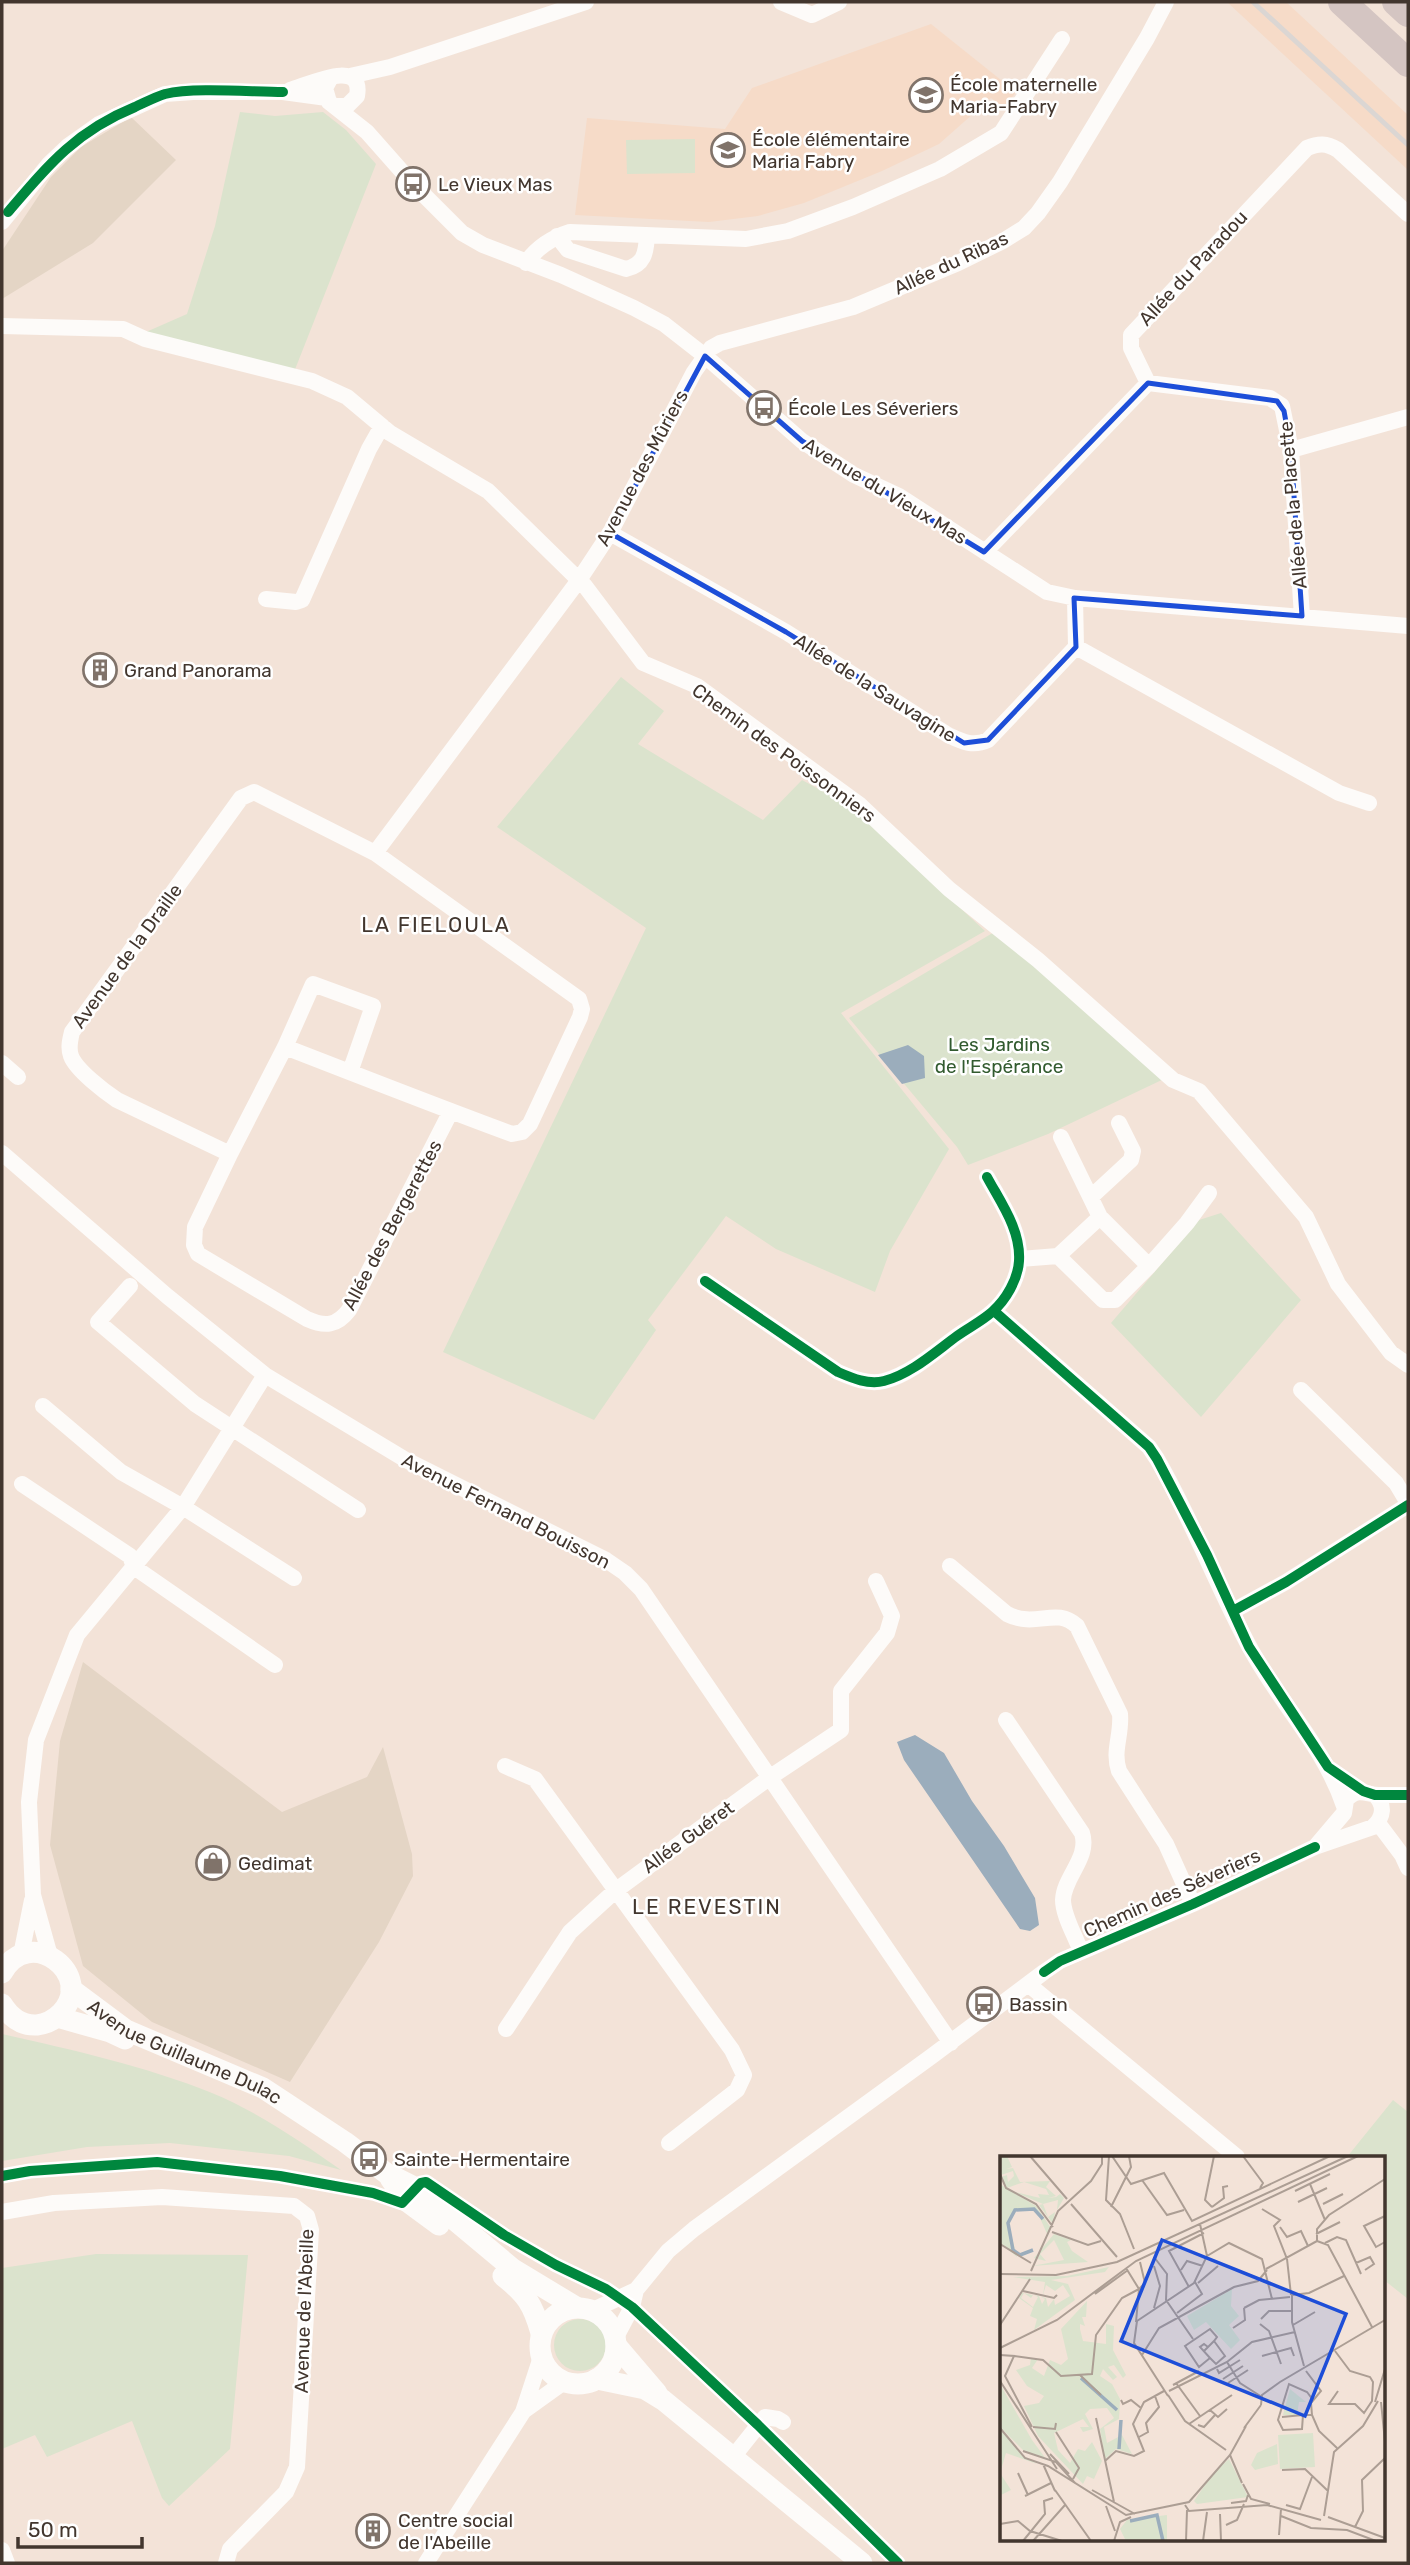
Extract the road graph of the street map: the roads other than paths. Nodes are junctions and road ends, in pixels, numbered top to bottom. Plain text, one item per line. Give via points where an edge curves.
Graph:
1 (586, 2) edge
2 (781, 2) edge
3 (839, 2) edge
4 (1166, 2) edge
5 (1342, 2) edge
6 (1396, 2) edge
7 (1408, 13) edge
8 (1062, 39) dead end
9 (1408, 63) edge
10 (330, 79) junction
11 (355, 88) junction
12 (283, 92) junction
13 (332, 102) junction
14 (367, 132) junction
15 (1408, 214) edge
16 (2, 222) edge
17 (557, 236) junction
18 (647, 236) junction
19 (526, 263) junction
20 (2, 326) edge
21 (705, 356) junction
22 (1148, 383) junction
23 (1408, 417) edge
24 (382, 426) junction
25 (1291, 450) junction
26 (610, 533) junction
27 (985, 552) junction
28 (579, 580) junction
29 (1075, 598) junction
30 (266, 599) dead end
31 (1301, 616) junction
32 (1408, 626) edge
33 (1076, 647) junction
34 (1369, 803) dead end
35 (375, 853) junction
36 (285, 1047) junction
37 (2, 1063) edge
38 (350, 1072) junction
39 (18, 1077) dead end
40 (451, 1111) junction
41 (1119, 1123) dead end
42 (1061, 1137) dead end
43 (2, 1153) edge
44 (230, 1154) junction
45 (987, 1177) dead end
46 (1209, 1193) dead end
47 (1091, 1197) junction
48 (1100, 1217) junction
49 (1058, 1256) junction
50 (1020, 1259) junction
51 (1149, 1266) junction
52 (705, 1281) dead end
53 (130, 1286) dead end
54 (994, 1311) junction
55 (1408, 1365) edge
56 (265, 1375) junction
57 (1301, 1390) dead end
58 (43, 1406) dead end
59 (233, 1429) junction
60 (22, 1484) dead end
61 (1408, 1504) edge
62 (183, 1507) junction
63 (358, 1510) dead end
64 (950, 1566) dead end
65 (134, 1567) junction
66 (294, 1578) dead end
67 (876, 1581) dead end
68 (1233, 1611) junction
69 (275, 1665) dead end
70 (1006, 1720) dead end
71 (505, 1766) dead end
72 (1328, 1767) junction
73 (769, 1778) junction
74 (1369, 1793) junction
75 (1408, 1795) edge
76 (1408, 1803) edge
77 (1344, 1810) junction
78 (1380, 1820) junction
79 (1362, 1830) junction
80 (1315, 1847) junction
81 (1408, 1868) edge
82 (615, 1891) junction
83 (33, 1895) junction
84 (1193, 1904) junction
85 (1081, 1952) junction
86 (21, 1955) junction
87 (50, 1956) junction
88 (2, 1973) edge
89 (1028, 1984) junction
90 (71, 1989) junction
91 (2, 2004) edge
92 (57, 2017) junction
93 (506, 2029) dead end
94 (951, 2043) junction
95 (299, 2112) junction
96 (669, 2143) dead end
97 (1236, 2156) edge
98 (386, 2173) junction
99 (2, 2212) edge
100 (636, 2290) junction
101 (585, 2309) junction
102 (541, 2333) junction
103 (616, 2341) junction
104 (541, 2357) junction
105 (597, 2379) junction
106 (564, 2382) junction
107 (663, 2400) junction
108 (523, 2412) junction
109 (783, 2422) dead end
110 (733, 2457) junction
111 (2, 2550) edge
112 (7, 2563) edge
113 (226, 2563) edge
114 (426, 2563) edge
115 (862, 2563) edge

1 - 11 street via 390,67
2 - 3 street via 812,15
4 - 21 street, Allée du Ribas via 1060,182 1024,228 853,307 720,343
5 - 9 highway
6 - 7 highway
8 - 18 street via 1001,133 940,169 789,230 746,239
10 - 11 street via 340,74
10 - 12 street
10 - 13 street via 325,88
11 - 13 street via 347,106
11 - 14 street, Avenue du Vieux Mas
12 - 13 street
12 - 16 street via 165,94 123,111 68,146
13 - 14 street, Avenue du Vieux Mas
14 - 19 street, Avenue du Vieux Mas via 462,233
15 - 22 street, Allée du Paradou via 1338,149 1328,144 1307,148 1131,335 1131,348
17 - 18 street via 570,232
17 - 18 street via 568,250 626,270 643,260
17 - 19 street via 535,250
19 - 21 street, Avenue du Vieux Mas via 634,308 664,324
20 - 24 street, Chemin des Poissonniers via 123,329 145,339 313,381 346,397
21 - 26 street, Avenue des Mûriers
21 - 27 street, Avenue du Vieux Mas via 802,441
22 - 25 street, Allée de la Placette via 1270,398 1284,411
22 - 27 street
23 - 25 street
24 - 28 street, Chemin des Poissonniers via 488,491
24 - 30 street via 302,600
25 - 31 street, Allée de la Placette
26 - 28 street, Avenue des Mûriers
26 - 33 street, Allée de la Sauvagine via 786,632 964,743 988,740
27 - 29 street, Avenue du Vieux Mas via 1047,592
28 - 35 street
28 - 55 street, Chemin des Poissonniers via 643,663 697,686 860,805 949,889 1038,960 1173,1080 1199,1091 1306,1217 1338,1284 1391,1353
29 - 31 street, Avenue du Vieux Mas
29 - 33 street
31 - 32 street, Avenue du Vieux Mas
33 - 34 street via 1339,793
35 - 40 street, Avenue de la Draille via 579,999 582,1009 530,1124 522,1132 512,1134
35 - 44 street, Avenue de la Draille via 254,792 241,798 72,1032 71,1057 106,1093
36 - 38 street, Avenue de la Draille
36 - 38 street via 313,984 373,1006
36 - 44 street
37 - 39 street
38 - 40 street, Avenue de la Draille
40 - 44 street, Allée des Bergerettes via 349,1310 331,1324 307,1319 198,1254 195,1227
41 - 47 street via 1133,1156
42 - 47 street
43 - 56 street, Avenue Fernand Bouisson
45 - 50 street via 1013,1224
46 - 51 street
47 - 48 street
48 - 49 street
48 - 51 street
49 - 50 street
49 - 51 street via 1109,1301
50 - 54 street via 1012,1287
52 - 54 street via 838,1372 857,1380 882,1382 904,1373
53 - 59 street via 99,1322 195,1404
54 - 68 street via 1149,1447
56 - 59 street
56 - 73 street, Avenue Fernand Bouisson via 406,1460 625,1573 641,1589
57 - 61 street via 1396,1483
58 - 62 street via 121,1472
59 - 62 street
59 - 63 street
60 - 65 street via 130,1556
61 - 68 street
62 - 65 street
62 - 66 street
64 - 84 street via 1018,1620 1061,1617 1077,1626 1121,1714 1115,1760 1119,1771 1171,1852
65 - 69 street
65 - 83 street via 78,1635 36,1740 29,1802
67 - 73 street, Allée Guéret via 892,1616 887,1633 841,1691 841,1730
68 - 72 street via 1249,1647
70 - 85 street via 1085,1840 1063,1903
71 - 82 street via 535,1779
72 - 74 street
72 - 77 street
73 - 82 street, Allée Guéret
73 - 94 street, Avenue Fernand Bouisson
74 - 75 street
74 - 77 street, Chemin des Séveriers via 1351,1795
74 - 78 street via 1382,1805
76 - 78 street, Chemin des Séveriers
77 - 79 street via 1350,1825
77 - 80 street, Chemin des Séveriers
78 - 79 street, Chemin des Séveriers
78 - 81 street
79 - 80 street, Chemin des Séveriers
80 - 84 street, Chemin des Séveriers
82 - 93 street, Allée Guéret via 570,1932
82 - 96 street via 732,2050 744,2076 737,2090
83 - 86 street
83 - 87 street
84 - 85 street, Chemin des Séveriers
85 - 89 street, Chemin des Séveriers
86 - 87 main road
86 - 88 main road
87 - 90 main road, Avenue Guillaume Dulac via 65,1969
89 - 94 street, Chemin des Séveriers
89 - 97 street
90 - 92 main road, Avenue Guillaume Dulac
90 - 95 main road, Avenue Guillaume Dulac via 126,2030 263,2088
91 - 92 main road, Avenue Guillaume Dulac via 25,2024
92 - 95 main road, Avenue Guillaume Dulac via 110,2032
94 - 100 street, Chemin des Séveriers via 694,2229 668,2251
95 - 98 main road, Avenue Guillaume Dulac
98 - 101 main road, Avenue Guillaume Dulac via 416,2189 513,2269
98 - 102 main road, Avenue Guillaume Dulac via 405,2200 523,2292
99 - 113 street, Avenue de l'Abeille via 54,2203 162,2197 294,2206 307,2216 311,2230 297,2466 286,2492 230,2549
100 - 101 street, Chemin des Séveriers
100 - 103 street, Chemin des Séveriers
101 - 102 main road via 561,2311
101 - 103 main road via 607,2321
102 - 104 main road
103 - 105 main road via 612,2365
103 - 107 main road
104 - 106 main road
104 - 108 street
105 - 106 main road via 587,2384
105 - 107 main road via 645,2389
106 - 108 street
107 - 110 main road
108 - 114 street
109 - 110 street via 765,2417
110 - 115 main road
111 - 112 street

